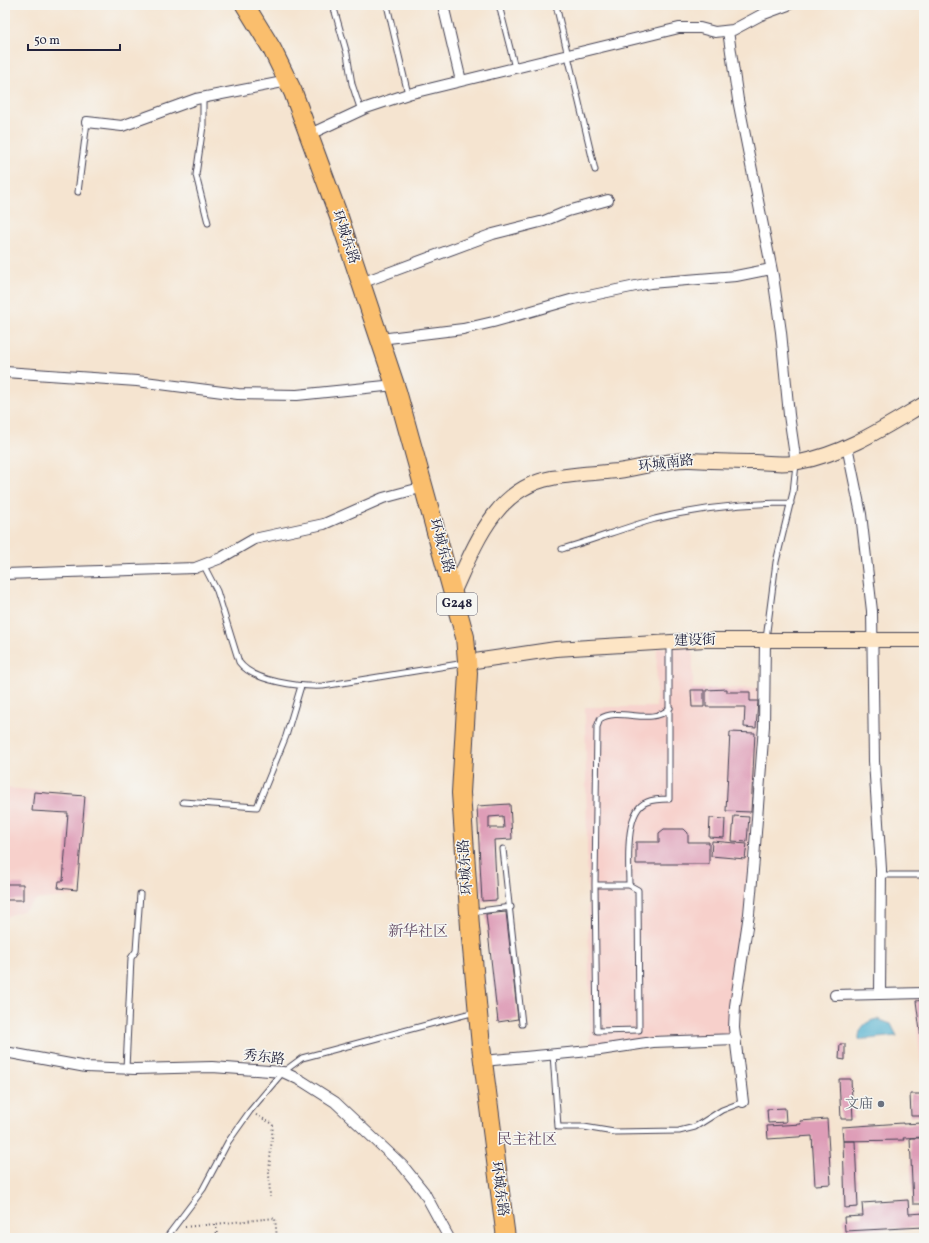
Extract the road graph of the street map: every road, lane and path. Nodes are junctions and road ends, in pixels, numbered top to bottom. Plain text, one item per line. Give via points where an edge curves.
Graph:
1 (245, 5) edge
2 (334, 5) edge
3 (387, 5) edge
4 (443, 5) edge
5 (499, 5) edge
6 (556, 5) edge
7 (788, 5) edge
8 (728, 31) junction
9 (568, 55) junction
10 (515, 68) junction
11 (288, 81) junction
12 (461, 81) junction
13 (408, 94) junction
14 (203, 97) junction
15 (361, 111) junction
16 (87, 122) joint
17 (308, 135) junction
18 (595, 170) dead end
19 (78, 192) dead end
20 (608, 200) dead end
21 (208, 223) dead end
22 (771, 269) junction
23 (361, 283) junction
24 (380, 340) junction
25 (5, 372) edge
26 (395, 385) junction
27 (924, 404) edge
28 (847, 446) junction
29 (796, 463) junction
30 (424, 487) junction
31 (790, 503) junction
32 (562, 549) dead end
33 (204, 566) junction
34 (5, 574) edge
35 (454, 591) junction
36 (765, 640) junction
37 (873, 640) junction
38 (924, 640) edge
39 (669, 642) junction
40 (468, 662) junction
41 (301, 686) junction
42 (670, 708) junction
43 (183, 802) dead end
44 (503, 849) dead end
45 (881, 875) junction
46 (924, 875) edge
47 (595, 885) junction
48 (629, 885) junction
49 (140, 894) dead end
50 (511, 907) junction
51 (469, 912) junction
52 (924, 993) edge
53 (835, 994) dead end
54 (880, 994) junction
55 (478, 1011) junction
56 (522, 1024) dead end
57 (736, 1039) junction
58 (5, 1052) edge
59 (553, 1054) junction
60 (483, 1061) junction
61 (126, 1069) junction
62 (283, 1072) junction
63 (743, 1102) joint
64 (250, 1111) junction
65 (270, 1197) dead end
66 (216, 1224) junction
67 (173, 1228) junction
68 (166, 1238) edge
69 (218, 1238) edge
70 (277, 1238) edge
71 (449, 1238) edge
72 (506, 1238) edge

1 - 11 highway, 环城东路 / G248
2 - 15 lane via 352,84
3 - 13 lane
4 - 12 street
5 - 10 lane
6 - 9 lane
7 - 8 street
8 - 9 street via 679,28
8 - 22 street via 747,150
9 - 10 street
9 - 18 lane
10 - 12 street
11 - 14 street
11 - 17 highway, 环城东路 / G248
12 - 13 street
13 - 15 street
14 - 16 street via 122,126
14 - 21 lane via 203,126 196,175
15 - 17 street
16 - 19 lane
17 - 23 highway, 环城东路 / G248
20 - 23 street via 493,234
22 - 24 street via 736,276 650,283 574,299 493,322
22 - 29 street
23 - 24 highway, 环城东路 / G248
24 - 26 highway, 环城东路 / G248
25 - 26 street via 137,381 238,394 297,394
26 - 30 highway, 环城东路 / G248
27 - 28 street, 环城南路
28 - 29 street, 环城南路
28 - 37 street via 856,479 866,549
29 - 31 lane
29 - 35 street, 环城南路 via 682,459 623,470 551,478 533,483 507,500 489,520 480,533
30 - 33 street via 383,498 324,524 254,539
30 - 35 highway, 环城东路 / G248
31 - 32 lane via 728,506 679,514
31 - 36 lane via 776,562
33 - 34 street via 134,571
33 - 41 lane via 217,590 239,662 243,667 273,682
35 - 40 highway, 环城东路 / G248
36 - 37 street, 建设街
36 - 39 street, 建设街
36 - 57 street via 760,793 749,914 735,1006
37 - 38 street, 建设街
37 - 45 street via 874,769
39 - 40 street, 建设街 via 556,650
39 - 42 lane
40 - 41 lane via 323,686
40 - 51 highway, 环城东路 / G248 via 461,793
41 - 43 lane via 286,736 257,807
42 - 47 lane via 655,716 608,716 600,719 598,723
42 - 48 lane via 669,798 647,802 638,808 633,818
44 - 50 lane
45 - 46 lane
45 - 54 street
47 - 48 lane
47 - 48 lane via 597,1031 639,1030 638,890
49 - 61 lane via 136,951 131,958
50 - 51 lane
50 - 56 lane
51 - 55 highway, 环城东路 / G248
52 - 54 street
53 - 54 street
55 - 60 highway, 环城东路 / G248
55 - 62 lane via 302,1058
57 - 59 street via 653,1042
57 - 63 street
58 - 61 street, 秀东路 via 74,1065
59 - 60 street
59 - 63 lane via 558,1127 584,1127 614,1132 679,1131 695,1127 722,1110
60 - 72 highway, 环城东路 / G248
61 - 62 street, 秀东路 via 212,1067
62 - 64 lane
62 - 71 street, 秀东路 via 335,1102 403,1166 424,1192
64 - 65 path via 273,1124 269,1172
64 - 67 lane via 228,1142 203,1189
66 - 67 path
66 - 69 path
66 - 70 path via 275,1218
67 - 68 lane

